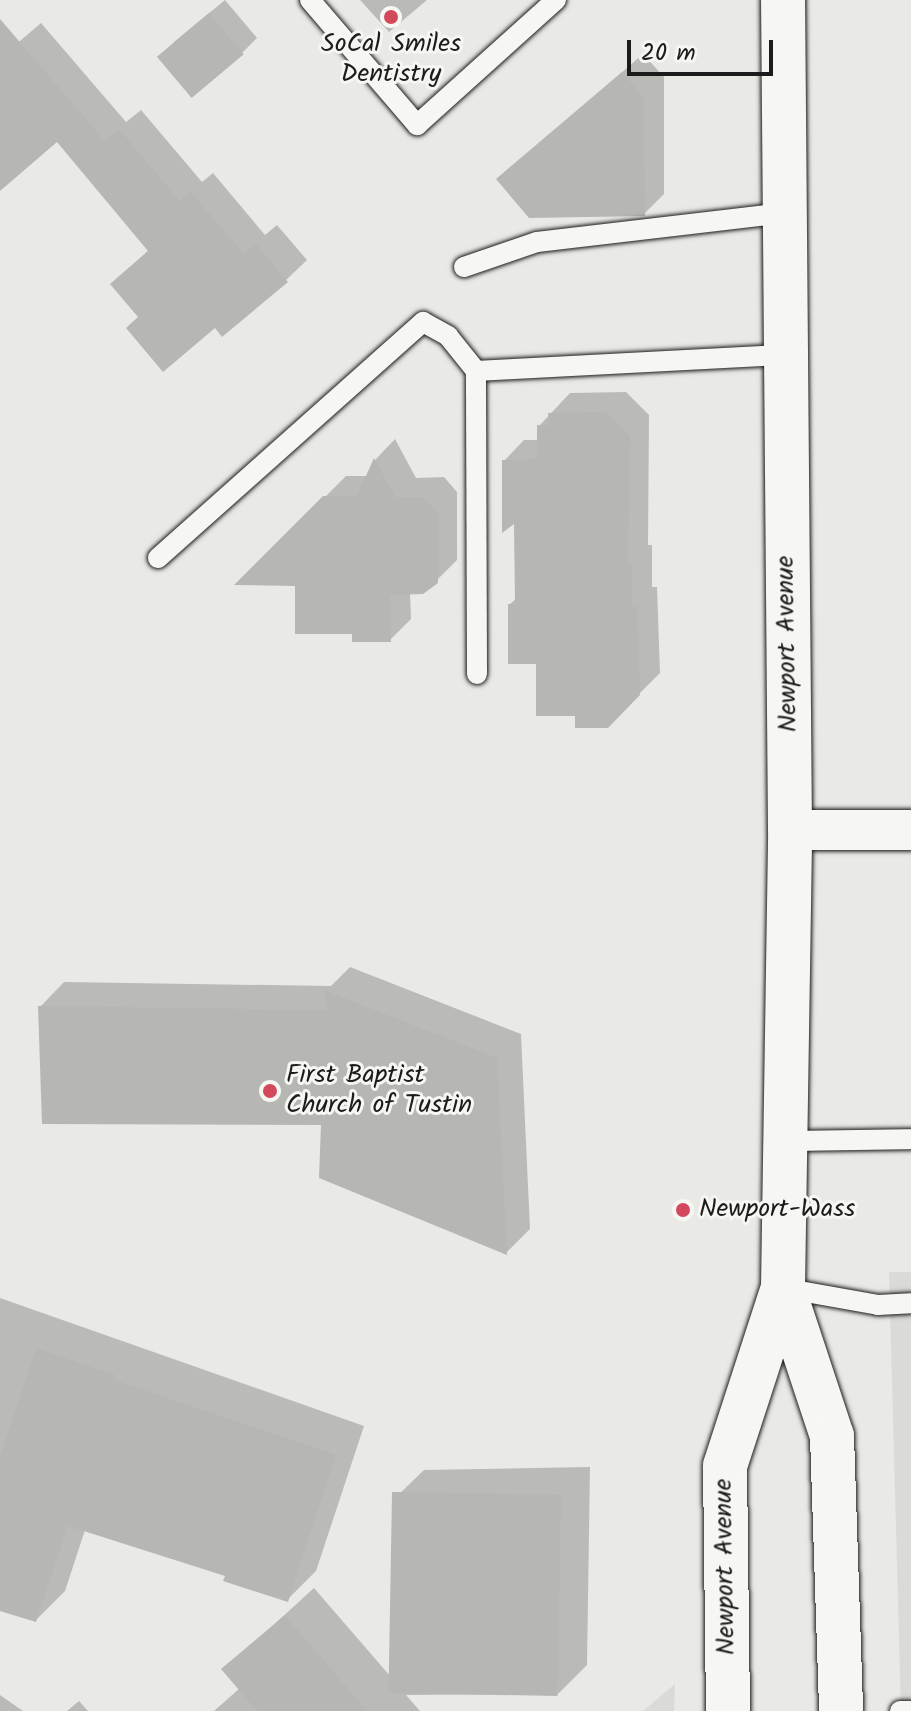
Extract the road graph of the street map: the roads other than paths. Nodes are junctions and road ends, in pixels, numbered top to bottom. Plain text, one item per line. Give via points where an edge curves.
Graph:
1 (310, 0) edge
2 (556, 0) edge
3 (783, 0) edge
4 (784, 213) junction
5 (464, 267) dead end
6 (786, 355) junction
7 (476, 371) junction
8 (158, 558) dead end
9 (477, 674) dead end
10 (790, 830) junction
11 (911, 830) edge
12 (911, 1139) edge
13 (786, 1141) junction
14 (783, 1288) junction
15 (911, 1303) edge
16 (728, 1711) edge
17 (841, 1711) edge
18 (900, 1711) edge
19 (911, 1711) edge

1 - 2 lane via 417,125
3 - 4 main road, Newport Avenue
4 - 5 lane via 537,242
4 - 6 main road, Newport Avenue
6 - 7 lane
6 - 10 main road, Newport Avenue
7 - 8 lane via 448,336 423,322
7 - 9 lane
10 - 11 street
10 - 13 main road, Newport Avenue
12 - 13 lane
13 - 14 main road, Newport Avenue
14 - 15 lane via 878,1305
14 - 16 main road, Newport Avenue via 725,1466
14 - 17 main road, Newport Avenue via 832,1436
18 - 19 lane

